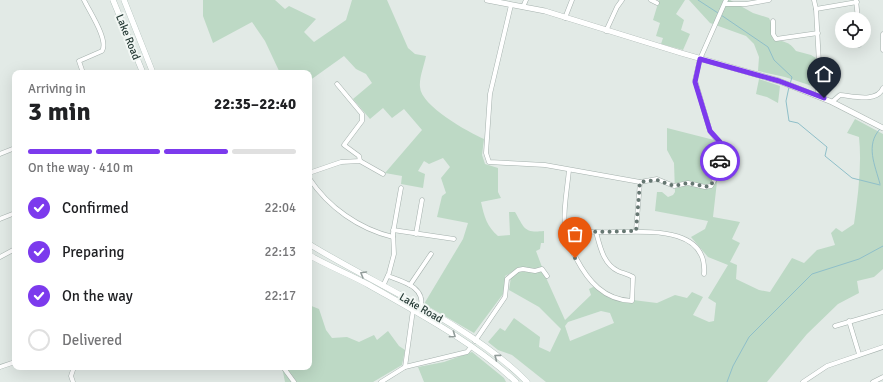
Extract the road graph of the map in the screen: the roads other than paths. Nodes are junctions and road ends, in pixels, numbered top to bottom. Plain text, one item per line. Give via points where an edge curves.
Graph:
1 (84, 0) edge
2 (114, 0) edge
3 (124, 0) edge
4 (487, 0) edge
5 (526, 0) edge
6 (572, 0) edge
7 (622, 0) edge
8 (651, 0) edge
9 (769, 0) edge
10 (814, 0) edge
11 (856, 1) edge
12 (726, 2) edge
13 (657, 3) dead end
14 (511, 5) junction
15 (523, 7) junction
16 (816, 9) junction
17 (857, 12) edge
18 (565, 18) junction
19 (773, 21) dead end
20 (606, 31) junction
21 (818, 33) junction
22 (883, 34) edge
23 (883, 50) edge
24 (700, 59) junction
25 (82, 70) edge
26 (141, 70) edge
27 (152, 70) edge
28 (337, 84) dead end
29 (883, 88) edge
30 (816, 95) junction
31 (832, 102) junction
32 (883, 128) edge
33 (12, 149) edge
34 (0, 154) edge
35 (360, 160) junction
36 (569, 170) junction
37 (312, 172) edge
38 (383, 174) dead end
39 (312, 182) edge
40 (640, 182) junction
41 (401, 188) dead end
42 (422, 200) dead end
43 (12, 214) edge
44 (0, 219) edge
45 (565, 226) junction
46 (393, 230) junction
47 (636, 231) junction
48 (596, 232) junction
49 (416, 234) junction
50 (393, 237) junction
51 (454, 239) dead end
52 (312, 246) edge
53 (12, 251) edge
54 (431, 254) dead end
55 (0, 257) edge
56 (312, 258) edge
57 (704, 274) dead end
58 (388, 276) junction
59 (546, 276) dead end
60 (410, 285) junction
61 (383, 286) junction
62 (421, 307) junction
63 (413, 310) junction
64 (883, 312) edge
65 (849, 321) junction
66 (835, 326) dead end
67 (475, 341) junction
68 (471, 347) junction
69 (883, 347) edge
70 (859, 354) junction
71 (12, 363) edge
72 (0, 367) edge
73 (405, 367) junction
74 (73, 370) edge
75 (284, 370) edge
76 (883, 376) edge
77 (72, 382) edge
78 (294, 382) edge
79 (381, 382) edge
80 (516, 382) edge
81 (527, 382) edge
82 (803, 382) edge
83 (873, 382) edge

1 - 25 street via 104,44 102,51 79,61
2 - 26 main road, Lake Road
3 - 27 main road, Lake Road
4 - 14 street
5 - 15 street
6 - 18 street
7 - 20 street
8 - 13 street
9 - 12 street via 746,4
10 - 16 street
11 - 16 street
11 - 17 street
12 - 24 street
14 - 15 street
14 - 36 street via 490,94 486,158 489,162 545,165
15 - 18 street
16 - 21 street
18 - 20 street
19 - 21 street via 776,38
20 - 24 street
21 - 30 street via 820,81
22 - 23 street
24 - 30 street via 779,81
24 - 40 street via 695,82 710,131 720,142 717,152 720,163 718,176 709,187 688,183 674,186 657,180
28 - 35 street via 362,114 362,121 344,145
29 - 31 street via 881,93 875,96 840,95
30 - 31 street
31 - 32 street
33 - 34 street
35 - 37 street via 341,162
35 - 38 street
36 - 40 street
36 - 45 street
39 - 50 street via 333,206 352,220
40 - 47 street
41 - 46 street
42 - 49 street
43 - 44 street
45 - 48 street
45 - 48 street via 568,243 590,282 605,294 632,301 633,277 609,265 602,253
46 - 49 street
46 - 50 street
47 - 48 street
47 - 57 street via 663,234 689,241 703,256
49 - 51 street
50 - 58 street via 394,254
61 -> 52 main road, Lake Road
53 - 55 street
54 - 60 street
56 - 63 main road, Lake Road
58 - 60 street
58 - 61 street
59 - 67 street via 540,269 535,271 523,268 508,278 505,297
60 - 62 street via 421,295
61 - 62 main road, Lake Road
62 - 67 main road, Lake Road
63 -> 68 main road, Lake Road
63 - 73 street
64 - 65 street
65 - 66 street
65 - 70 street
81 -> 67 main road, Lake Road via 510,366
68 - 73 street via 467,352
68 - 80 main road, Lake Road
69 - 70 street
70 - 82 street via 827,366
71 - 72 street
73 - 79 street
74 - 77 street
75 - 78 street
76 - 83 street

